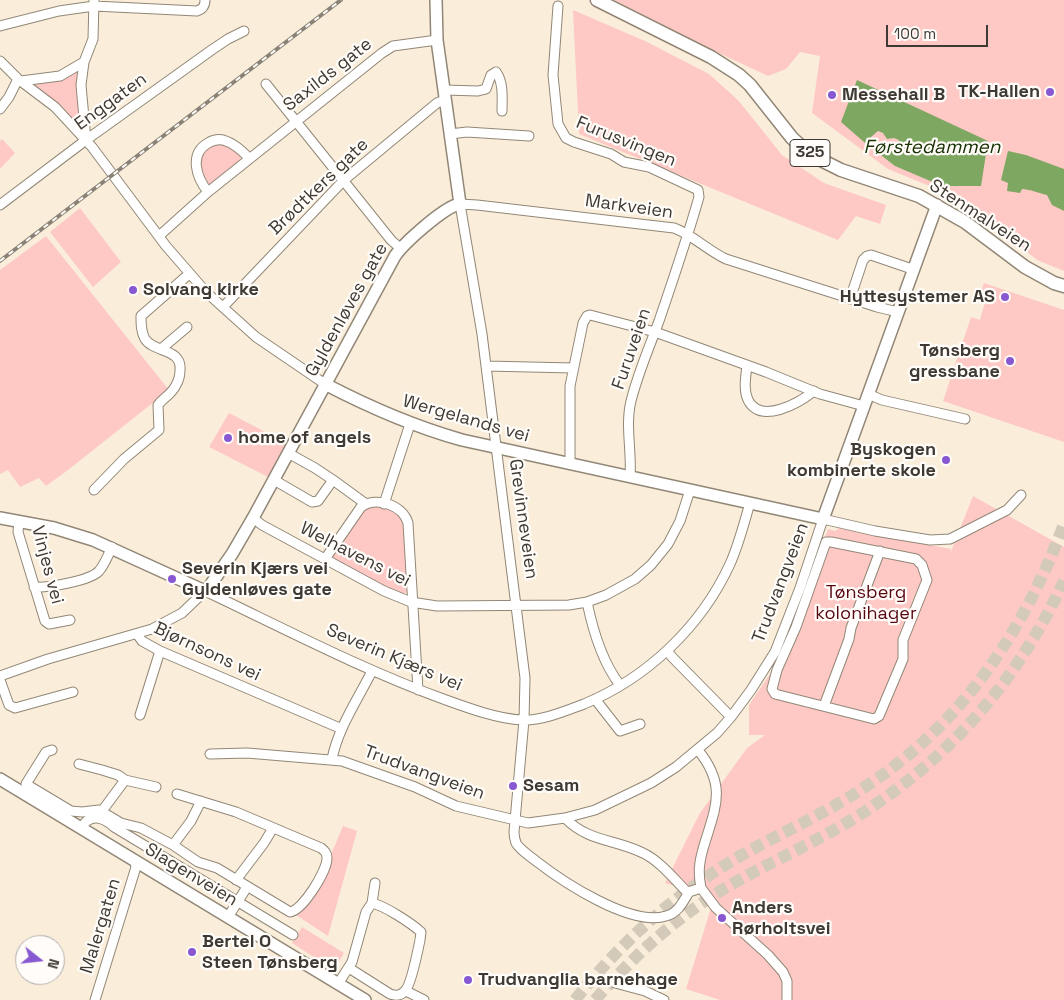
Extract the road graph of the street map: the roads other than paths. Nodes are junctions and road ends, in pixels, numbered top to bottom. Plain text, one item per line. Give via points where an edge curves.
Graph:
1 (205, 0) edge
2 (435, 0) edge
3 (597, 0) edge
4 (94, 3) edge
5 (558, 6) dead end
6 (0, 26) edge
7 (244, 31) dead end
8 (437, 40) junction
9 (0, 61) edge
10 (84, 62) junction
11 (20, 80) junction
12 (266, 84) dead end
13 (444, 95) junction
14 (0, 109) edge
15 (502, 112) dead end
16 (296, 121) junction
17 (450, 134) junction
18 (529, 136) dead end
19 (86, 140) junction
20 (249, 158) junction
21 (344, 180) junction
22 (208, 192) junction
23 (460, 204) junction
24 (937, 205) junction
25 (0, 206) edge
26 (688, 235) junction
27 (159, 236) junction
28 (400, 248) junction
29 (912, 269) junction
30 (189, 274) junction
31 (1044, 276) junction
32 (1064, 281) edge
33 (1064, 286) edge
34 (850, 299) junction
35 (223, 307) junction
36 (898, 312) junction
37 (187, 327) dead end
38 (655, 332) junction
39 (161, 349) junction
40 (747, 365) junction
41 (486, 366) junction
42 (573, 368) junction
43 (325, 384) junction
44 (814, 391) junction
45 (868, 394) junction
46 (864, 406) junction
47 (965, 419) dead end
48 (410, 424) junction
49 (496, 448) junction
50 (288, 453) junction
51 (570, 464) junction
52 (630, 477) junction
53 (274, 480) junction
54 (333, 480) junction
55 (94, 490) dead end
56 (690, 490) junction
57 (1021, 495) dead end
58 (750, 503) junction
59 (366, 504) junction
60 (384, 504) junction
61 (0, 518) edge
62 (253, 518) junction
63 (823, 519) junction
64 (19, 521) junction
65 (112, 547) junction
66 (880, 551) junction
67 (325, 559) junction
68 (34, 587) junction
69 (205, 591) junction
70 (411, 602) junction
71 (587, 602) junction
72 (518, 606) junction
73 (70, 620) dead end
74 (137, 634) junction
75 (160, 651) junction
76 (667, 651) junction
77 (372, 670) junction
78 (0, 678) edge
79 (620, 686) junction
80 (418, 690) junction
81 (73, 692) dead end
82 (595, 699) junction
83 (824, 706) junction
84 (140, 715) dead end
85 (731, 716) junction
86 (524, 720) junction
87 (640, 724) dead end
88 (342, 730) junction
89 (52, 750) dead end
90 (698, 750) junction
91 (210, 754) dead end
92 (332, 759) junction
93 (79, 764) dead end
94 (0, 779) edge
95 (125, 780) junction
96 (156, 787) dead end
97 (177, 794) dead end
98 (201, 801) junction
99 (102, 811) junction
100 (565, 818) junction
101 (112, 821) junction
102 (514, 821) junction
103 (81, 828) junction
104 (273, 828) junction
105 (173, 845) junction
106 (135, 861) junction
107 (236, 880) junction
108 (375, 883) dead end
109 (247, 887) junction
110 (701, 888) junction
111 (238, 902) junction
112 (372, 903) junction
113 (228, 917) junction
114 (293, 935) dead end
115 (348, 968) junction
116 (615, 983) dead end
117 (338, 984) junction
118 (406, 991) junction
119 (95, 1000) edge
120 (365, 1000) edge
121 (424, 1000) edge
122 (664, 1000) edge
123 (787, 1000) edge

1 - 4 street via 201,10 190,12
2 - 8 main road, Grevinneveien
3 - 24 main road, Stenmalveien / 325 via 711,57 739,75 792,138 819,159
4 - 6 street
4 - 10 street via 93,39
5 - 26 street, Furusvingen via 552,68 561,130 574,142 611,154 624,162 649,167 698,190 700,197
7 - 19 street, Enggaten via 213,49
8 - 13 main road, Grevinneveien
8 - 16 street, Saxilds gate via 389,48
9 - 11 street, Wergelands vei
10 - 11 street via 60,76
10 - 19 street via 82,101
11 - 14 street
11 - 19 street, Wergelands vei via 55,107
12 - 16 street
13 - 15 street via 486,89 491,75 496,72 502,92
13 - 17 main road, Grevinneveien
13 - 21 street, Brødtkers gate
16 - 20 street, Saxilds gate
16 - 21 street
17 - 18 street
17 - 23 main road, Grevinneveien
19 - 25 street, Enggaten
19 - 27 street, Wergelands vei
20 - 22 street, Saxilds gate
20 - 22 street via 225,140 206,144 198,153 196,165
21 - 28 street
21 - 35 street, Brødtkers gate
22 - 27 street, Saxilds gate
23 - 26 street, Markveien via 664,226
23 - 28 main road, Gyldenløves gate via 450,207
23 - 41 street, Grevinneveien
24 - 29 main road, Trudvangveien
24 - 31 main road, Stenmalveien / 325 via 1018,262
26 - 34 street, Markveien via 726,259
26 - 38 street, Furuveien
27 - 30 street, Wergelands vei
28 - 43 main road, Gyldenløves gate
29 - 34 street via 867,256
29 - 36 main road, Trudvangveien
30 - 35 street, Wergelands vei
30 - 39 street via 141,316 145,340
31 - 32 main road, Stenmalveien / 325
31 - 33 main road, Stenmalveien / 325
34 - 36 street, Markveien
35 - 43 street, Wergelands vei via 271,348
36 - 45 main road, Trudvangveien
37 - 39 street
38 - 40 street
38 - 42 street via 590,315 584,319
38 - 52 street, Furuveien via 631,402
39 - 55 street via 175,356 180,369 176,386 158,405 159,430
40 - 44 street
40 - 44 street via 747,396 758,409 776,411
41 - 42 street
41 - 49 street, Grevinneveien
42 - 51 street via 569,405
43 - 48 main road, Wergelands vei
43 - 50 main road, Gyldenløves gate
44 - 46 street
45 - 46 main road, Trudvangveien
45 - 47 street
46 - 63 main road, Trudvangveien
48 - 49 main road, Wergelands vei
48 - 60 street
49 - 51 main road, Wergelands vei
49 - 72 street, Grevinneveien
50 - 53 main road, Gyldenløves gate
50 - 54 street
51 - 52 main road, Wergelands vei
52 - 56 main road, Wergelands vei
53 - 54 street via 312,502 318,501
53 - 62 main road, Gyldenløves gate
54 - 59 street
56 - 58 main road, Wergelands vei
56 - 71 street, Welhavens vei via 680,521 668,544 651,565 618,589
57 - 63 street via 1007,510 950,538 930,540
58 - 63 main road, Wergelands vei
58 - 76 street, Severin Kjærs vei via 738,544 721,581 690,626
59 - 60 street
59 - 67 street
60 - 70 street via 398,509 407,519
61 - 64 main road, Severin Kjærs vei
62 - 67 street, Welhavens vei
62 - 69 main road, Gyldenløves gate
63 - 85 street, Trudvangveien via 774,652
64 - 65 main road, Severin Kjærs vei via 69,532
64 - 68 street, Vinjes vei via 18,532
65 - 68 street via 95,574 52,586
65 - 69 main road, Severin Kjærs vei
66 - 83 street
66 - 83 street via 920,561 927,577 903,640 903,659 877,718 870,719
66 - 83 street via 826,542 777,670 773,693
67 - 70 street, Welhavens vei
68 - 73 street, Vinjes vei via 47,623
69 - 74 street, Gyldenløves gate via 182,613
69 - 77 street, Severin Kjærs vei
70 - 72 street, Welhavens vei via 438,606
70 - 80 street
71 - 72 street, Welhavens vei
71 - 79 street via 596,638
72 - 86 street, Grevinneveien via 525,678
74 - 75 street, Bjørnsons vei via 142,641
74 - 78 street, Bjørnsons vei via 48,659
75 - 84 street
75 - 88 street, Bjørnsons vei
76 - 79 street, Severin Kjærs vei
76 - 85 street
77 - 80 street, Severin Kjærs vei
77 - 88 street
78 - 81 street via 9,705 15,708
79 - 82 street, Severin Kjærs vei
80 - 86 street, Severin Kjærs vei via 462,706
82 - 86 street, Severin Kjærs vei via 552,715
82 - 87 street via 620,731
85 - 90 street, Trudvangveien
86 - 102 street, Grevinneveien
88 - 92 street
89 - 99 street via 46,752 26,784 71,810
90 - 100 street, Trudvangveien via 651,784 594,810
90 - 110 street via 712,772 718,794 699,865
91 - 92 street, Trudvangveien via 247,753
92 - 102 street, Trudvangveien via 400,782 456,806
93 - 95 street
94 - 103 main road, Slagenveien
95 - 96 street
95 - 99 street
97 - 98 street
98 - 104 street
98 - 105 street, Slagenveien
99 - 101 street, Slagenveien
100 - 102 street, Trudvangveien via 528,823
100 - 110 street via 584,834 645,853 687,892
101 - 103 street via 95,817
101 - 105 street, Slagenveien via 141,828
101 - 111 street via 114,828
102 - 110 street, Grevinneveien via 516,843 544,867 581,892 633,914 666,917 680,907 688,892
103 - 106 main road, Slagenveien
104 - 107 street, Slagenveien
104 - 109 street, Slagenveien via 326,852 326,865 320,880 296,910 290,912
105 - 107 street, Slagenveien via 198,862 217,868
106 - 113 main road, Slagenveien
106 - 119 street, Malergaten via 136,867
107 - 109 street, Slagenveien
108 - 112 street
109 - 111 street
110 - 123 street via 716,908 783,972 787,981
111 - 113 street
111 - 114 street
112 - 115 street via 366,912
112 - 118 street via 421,932
113 - 117 main road, Slagenveien
115 - 117 street
115 - 118 street via 390,994 397,996
116 - 122 street
117 - 120 main road, Slagenveien
118 - 121 street

